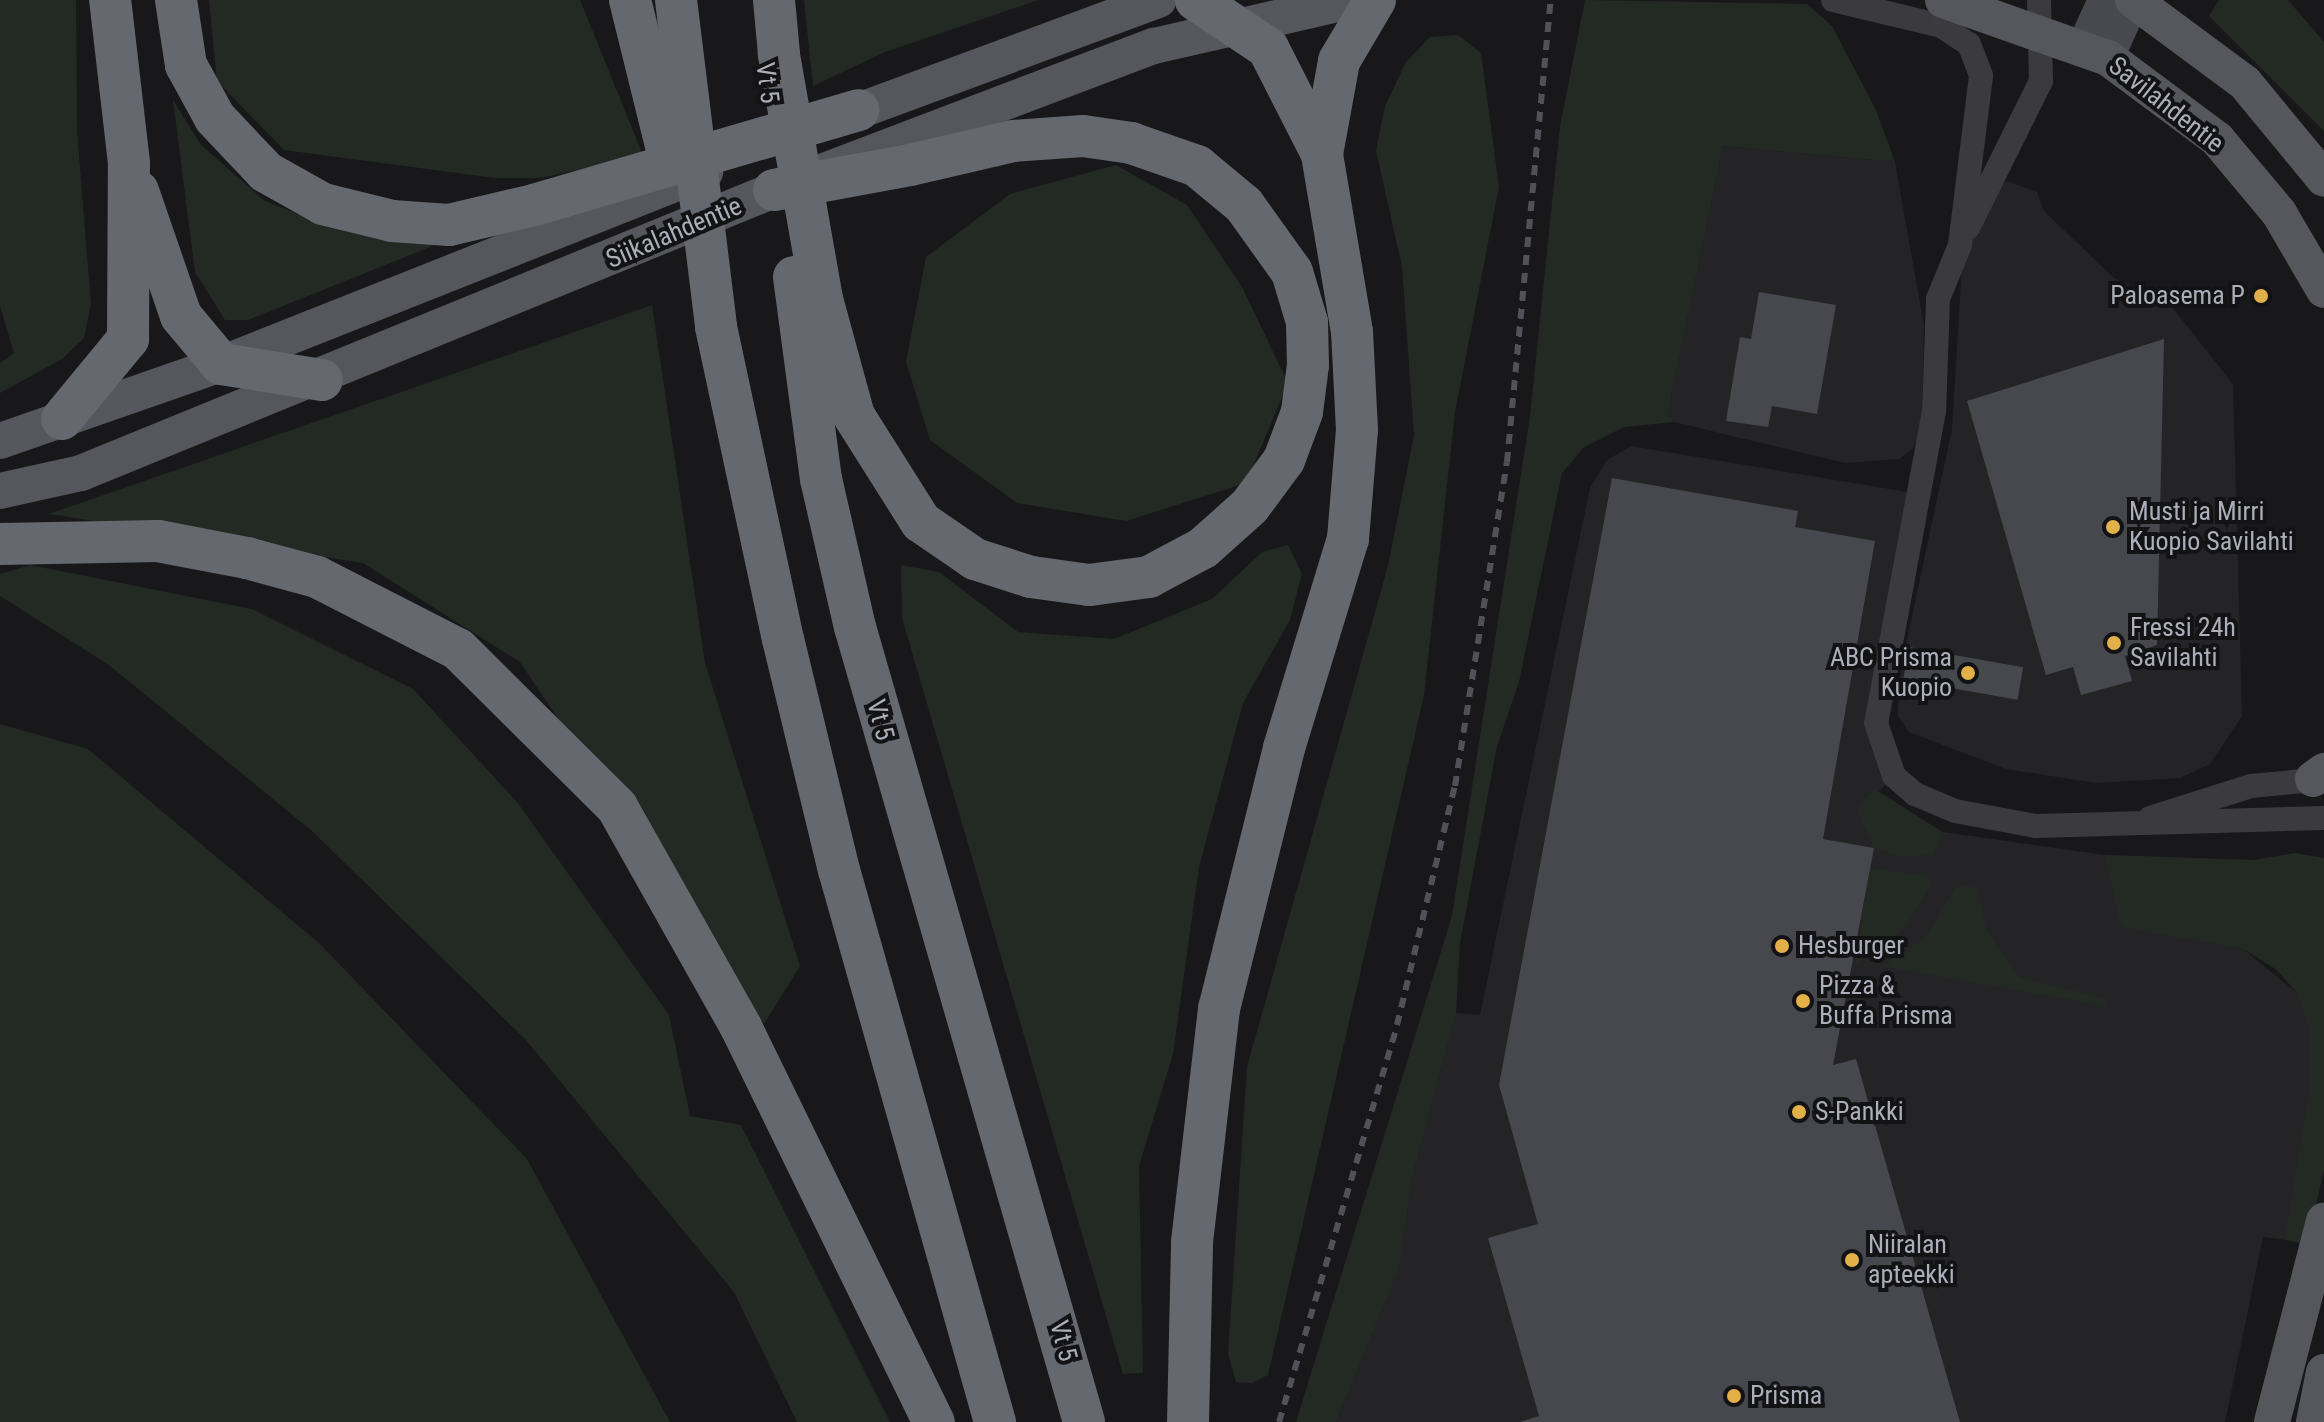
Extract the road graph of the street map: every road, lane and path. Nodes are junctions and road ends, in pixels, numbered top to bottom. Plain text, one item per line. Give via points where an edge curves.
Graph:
1 (110, 0) edge
2 (176, 0) edge
3 (630, 0) edge
4 (676, 0) edge
5 (759, 0) edge
6 (774, 0) edge
7 (1158, 0) edge
8 (1196, 0) edge
9 (1355, 0) edge
10 (1375, 0) edge
11 (1833, 0) edge
12 (1943, 0) edge
13 (2104, 0) edge
14 (2134, 0) edge
15 (2039, 16) edge
16 (1238, 22) junction
17 (2096, 52) junction
18 (771, 56) junction
19 (669, 79) junction
20 (858, 110) junction
21 (1322, 154) junction
22 (129, 163) junction
23 (2324, 179) edge
24 (774, 190) junction
25 (1960, 245) junction
26 (2324, 290) edge
27 (809, 294) junction
28 (221, 364) junction
29 (322, 380) junction
30 (62, 419) junction
31 (0, 441) edge
32 (0, 491) edge
33 (0, 544) edge
34 (2320, 776) edge
35 (2324, 818) edge
36 (2133, 825) junction
37 (2324, 1221) edge
38 (2324, 1372) edge
39 (934, 1422) edge
40 (995, 1422) edge
41 (1084, 1422) edge
42 (1188, 1422) edge
43 (2272, 1422) edge
44 (2314, 1422) edge

1 - 22 highway
2 - 20 highway via 186,65 215,118 266,172 323,204 392,221 449,225 492,215
3 - 19 highway
4 - 19 highway
5 - 18 highway, Vt 5
6 - 18 highway
7 - 20 main road, Siikalahdentie
8 - 16 highway
9 - 16 main road, Siikalahdentie
10 - 21 highway via 1339,61
11 - 25 street via 1941,26 1969,44 1981,76 1980,118
12 - 15 main road
13 - 17 main road
14 - 17 main road
14 - 23 main road via 2245,83
15 - 17 main road
15 - 25 street via 2041,81
16 - 21 highway via 1268,48
16 - 24 main road, Siikalahdentie via 1154,46
17 - 26 main road, Savilahdentie via 2217,139 2279,213
18 - 27 highway, Vt 5
19 - 40 highway via 710,329 839,870
20 - 28 main road, Siikalahdentie
21 - 42 highway via 1352,332 1357,430 1348,539 1284,748 1219,1009 1192,1242
22 - 28 highway via 181,316
22 - 30 highway via 128,339
24 - 27 highway via 1013,141 1083,136 1131,143 1197,166 1244,205 1292,272 1307,322 1302,412 1284,460 1250,506 1203,548 1149,577 1089,585 1031,577 975,559 921,522 854,416
24 - 29 main road, Siikalahdentie
25 - 36 street via 1938,299 1934,411 1876,723 1881,750 1894,776 1915,794 1955,811 2036,826
27 - 41 highway, Vt 5 via 821,479 855,627
28 - 29 highway
28 - 30 main road, Siikalahdentie
29 - 32 main road, Siikalahdentie via 81,473
30 - 31 main road, Siikalahdentie
33 - 39 highway via 158,541 247,558 317,577 458,649 617,807 741,1027
34 - 36 street via 2195,799
35 - 36 street
37 - 43 main road
38 - 44 main road

